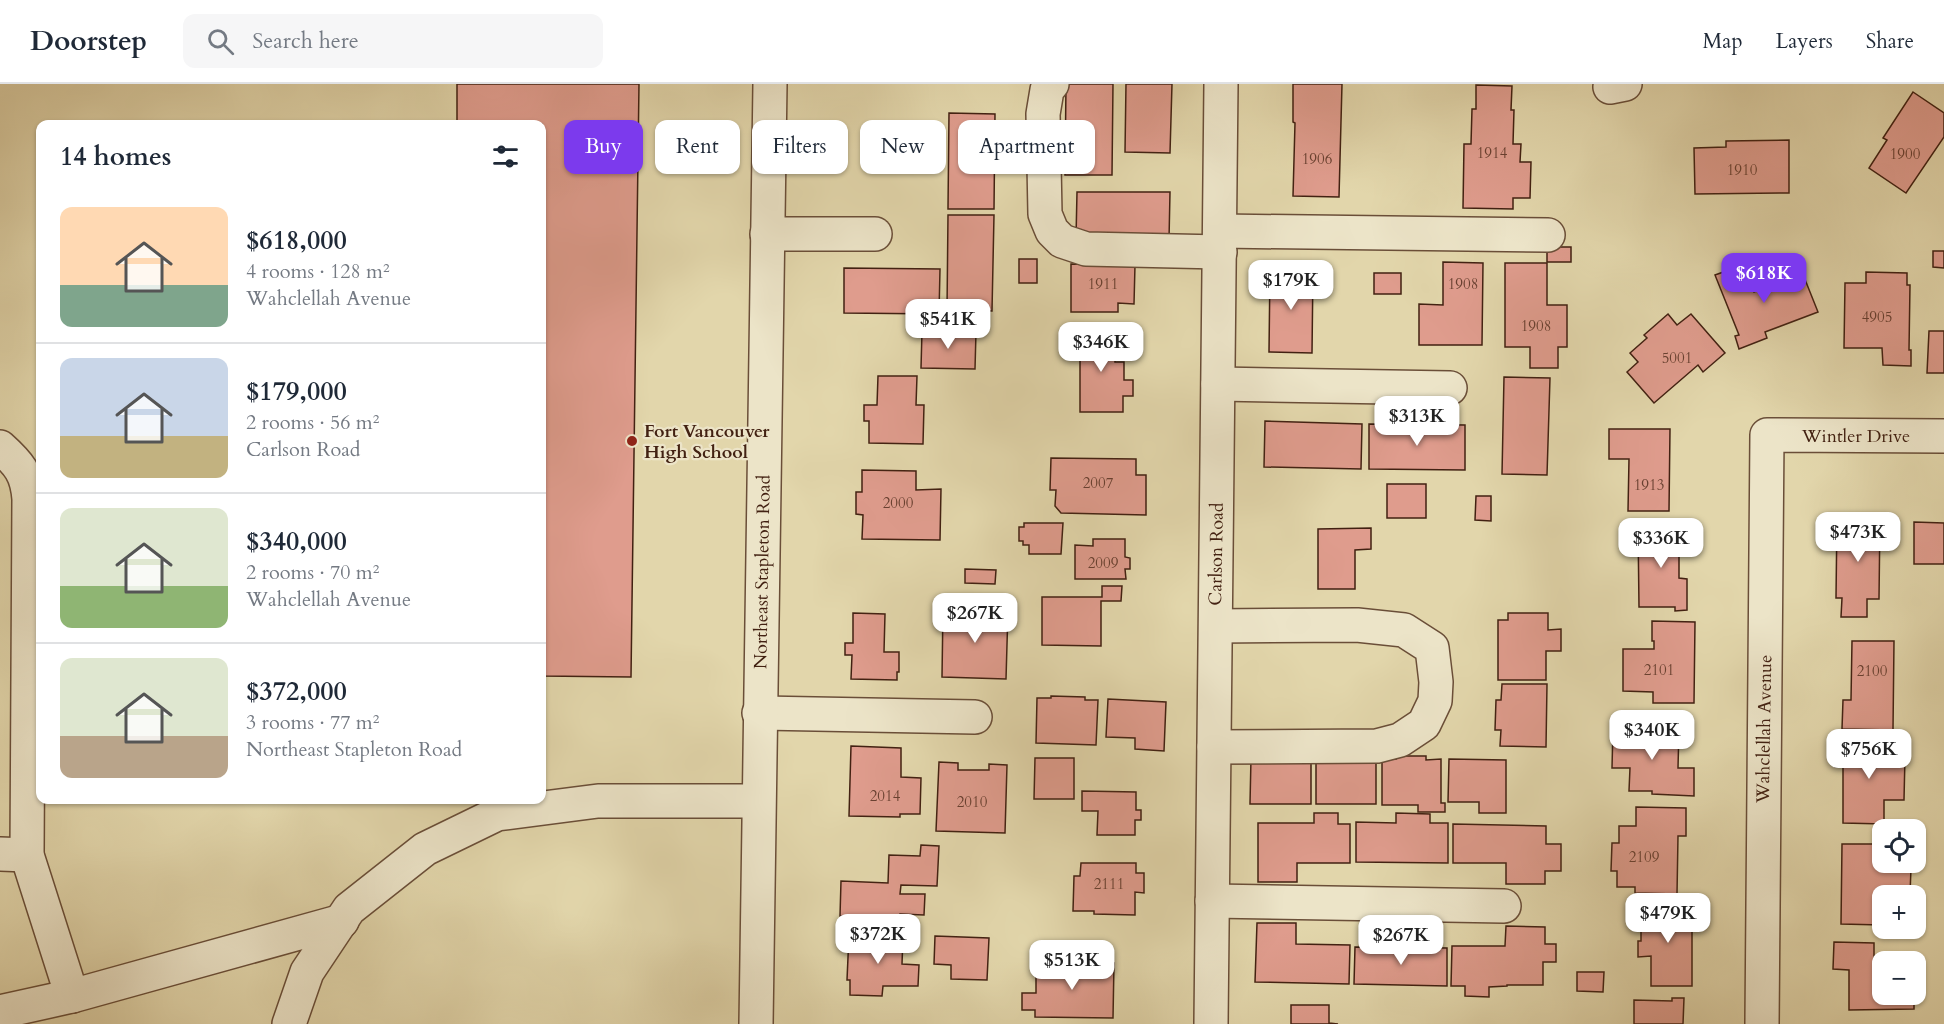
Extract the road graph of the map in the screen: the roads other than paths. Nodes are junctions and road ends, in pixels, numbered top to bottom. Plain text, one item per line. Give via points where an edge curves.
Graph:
1 (770, 84) edge
2 (1052, 84) edge
3 (1221, 84) edge
4 (767, 234) junction
5 (875, 234) dead end
6 (1548, 235) dead end
7 (1220, 241) junction
8 (1218, 384) junction
9 (1450, 388) dead end
10 (1767, 435) joint
11 (1944, 436) edge
12 (0, 447) edge
13 (1216, 626) junction
14 (759, 713) junction
15 (975, 717) dead end
16 (1214, 747) junction
17 (758, 801) junction
18 (14, 855) edge
19 (1212, 901) junction
20 (1504, 906) dead end
21 (342, 921) junction
22 (72, 996) junction
23 (0, 1012) edge
24 (289, 1024) edge
25 (756, 1024) edge
26 (1211, 1024) edge
27 (1762, 1024) edge

1 - 4 street, Northeast Stapleton Road
2 - 7 street via 1047,90 1043,114 1045,214 1052,231 1062,241 1086,249
3 - 7 street, Carlson Road
4 - 5 street
4 - 14 street, Northeast Stapleton Road
6 - 7 street
7 - 8 street, Carlson Road
8 - 9 street
8 - 13 street, Carlson Road
10 - 11 street, Wintler Drive
10 - 27 street, Wahclellah Avenue
12 - 18 street via 20,466 27,482 28,499
13 - 16 street, Carlson Road
13 - 16 street via 1357,625 1404,630 1432,648 1436,682 1435,701 1424,724 1400,740 1377,746
14 - 15 street
14 - 17 street, Northeast Stapleton Road
16 - 19 street, Carlson Road
17 - 21 street via 598,801 497,814 424,849 349,909
17 - 25 street, Northeast Stapleton Road
18 - 22 street
19 - 20 street
19 - 26 street, Carlson Road
21 - 22 street
21 - 24 street via 307,972
22 - 23 street

